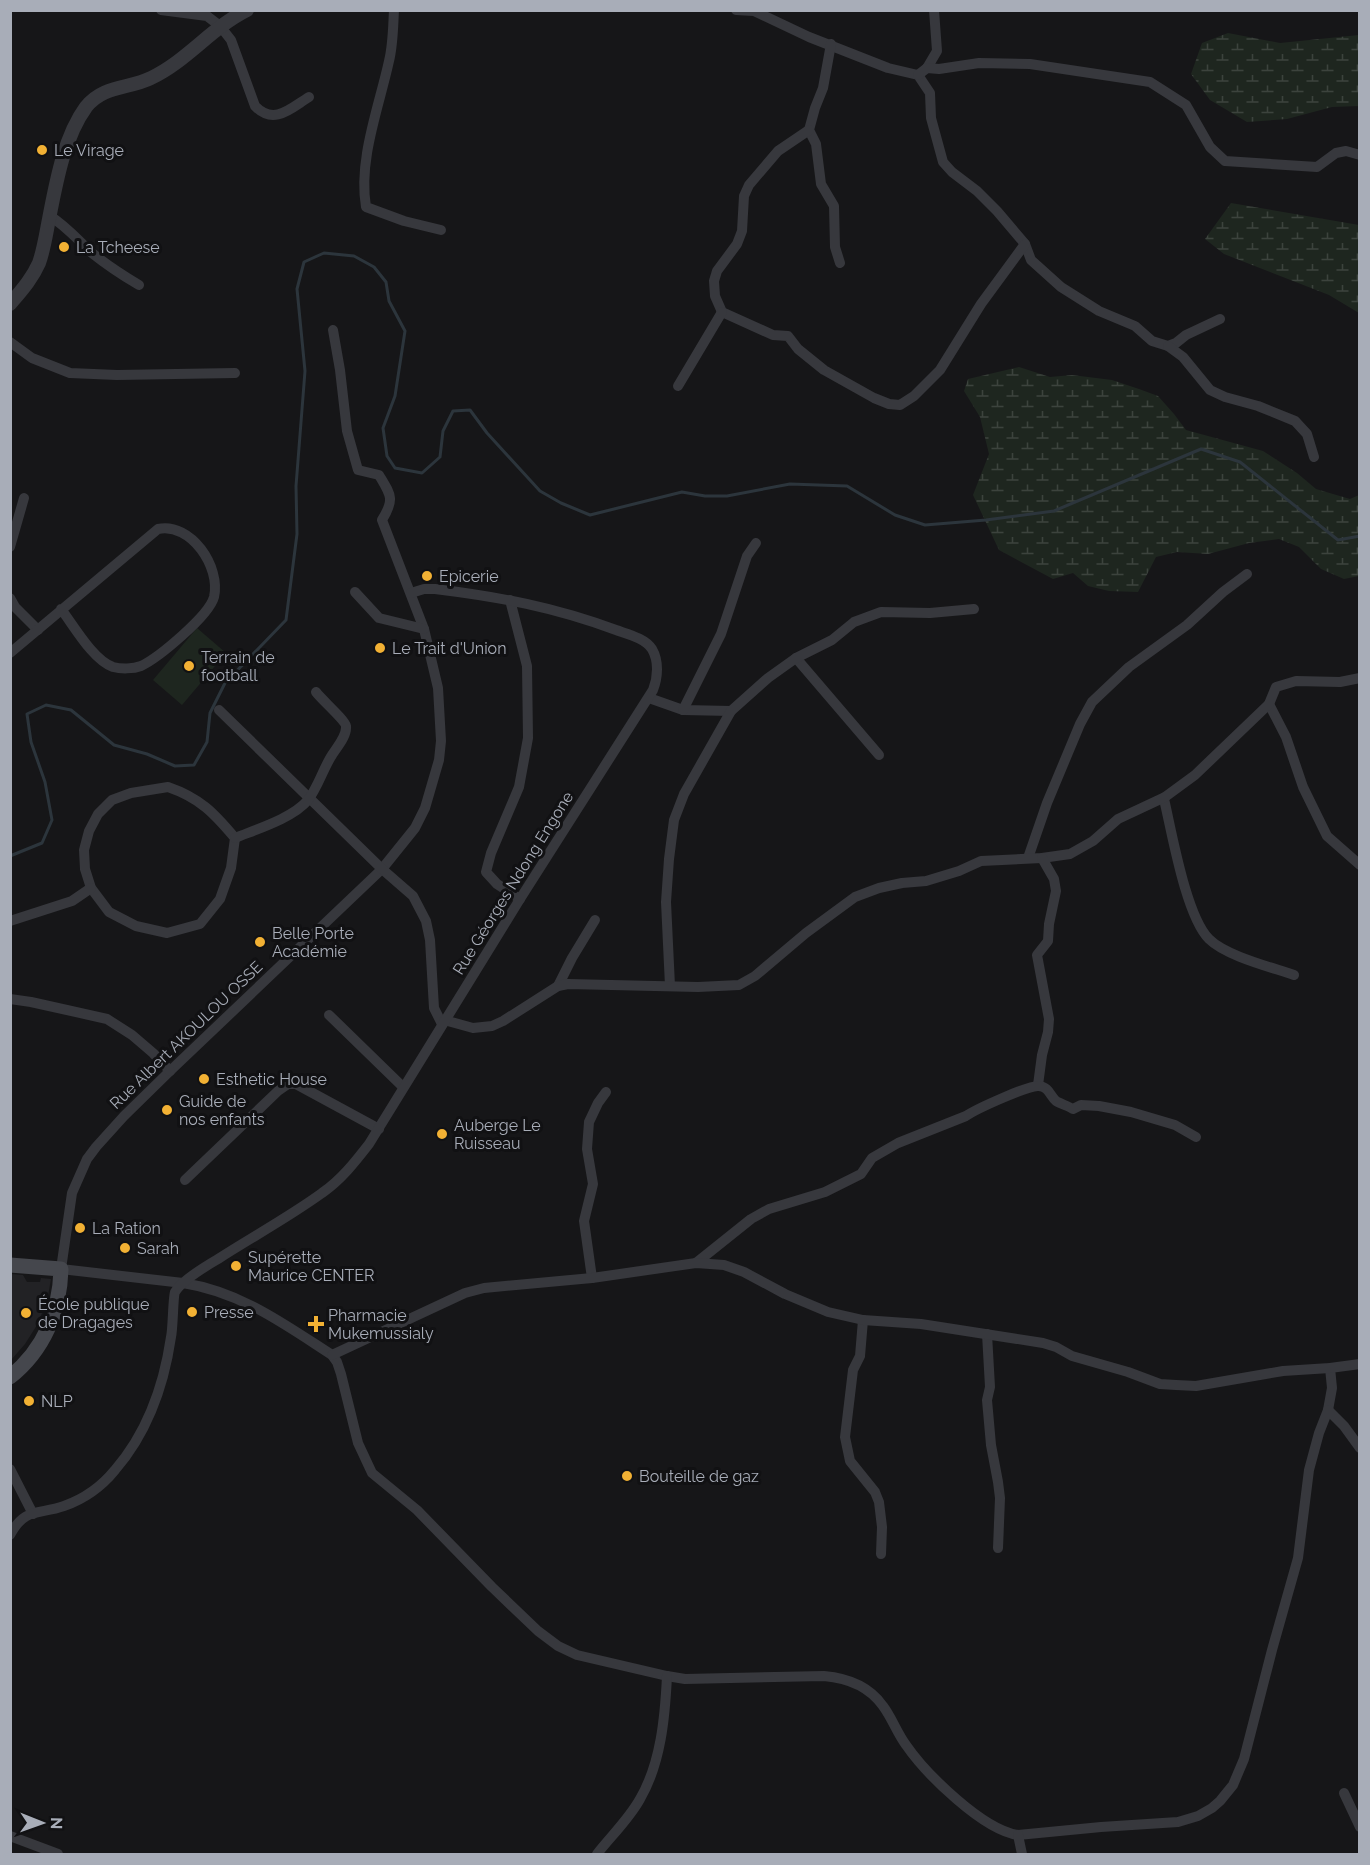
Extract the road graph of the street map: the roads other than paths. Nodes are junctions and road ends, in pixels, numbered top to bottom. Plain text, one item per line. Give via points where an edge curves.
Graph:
1 (160, 10) edge
2 (247, 10) edge
3 (394, 10) edge
4 (736, 10) edge
5 (934, 10) edge
6 (220, 26) junction
7 (831, 44) junction
8 (922, 72) junction
9 (309, 97) dead end
10 (809, 130) junction
11 (1359, 155) edge
12 (50, 216) junction
13 (441, 230) dead end
14 (1024, 244) junction
15 (840, 263) dead end
16 (139, 285) dead end
17 (10, 304) edge
18 (722, 312) junction
19 (1220, 319) dead end
20 (333, 330) dead end
21 (10, 342) edge
22 (1168, 346) junction
23 (235, 373) dead end
24 (678, 386) dead end
25 (1314, 458) dead end
26 (24, 498) dead end
27 (756, 543) dead end
28 (10, 547) edge
29 (1247, 574) dead end
30 (355, 592) dead end
31 (411, 593) junction
32 (10, 598) edge
33 (510, 600) junction
34 (61, 609) junction
35 (974, 609) dead end
36 (424, 629) junction
37 (38, 630) junction
38 (10, 653) edge
39 (796, 658) junction
40 (1359, 678) edge
41 (316, 692) dead end
42 (649, 698) junction
43 (1269, 704) junction
44 (219, 710) dead end
45 (682, 710) junction
46 (731, 711) junction
47 (879, 754) dead end
48 (1165, 797) junction
49 (309, 798) junction
50 (235, 838) junction
51 (1028, 858) junction
52 (1042, 858) junction
53 (1359, 865) edge
54 (382, 869) junction
55 (91, 888) junction
56 (520, 899) junction
57 (595, 920) dead end
58 (10, 921) edge
59 (1294, 975) dead end
60 (558, 986) junction
61 (670, 986) junction
62 (10, 999) edge
63 (329, 1015) dead end
64 (443, 1022) junction
65 (170, 1071) junction
66 (1038, 1085) junction
67 (403, 1087) junction
68 (606, 1092) dead end
69 (379, 1129) junction
70 (1196, 1137) dead end
71 (185, 1180) dead end
72 (696, 1263) junction
73 (10, 1265) edge
74 (61, 1269) junction
75 (592, 1278) junction
76 (183, 1283) junction
77 (862, 1320) junction
78 (987, 1334) junction
79 (332, 1355) junction
80 (1359, 1363) edge
81 (1330, 1368) junction
82 (10, 1377) edge
83 (1328, 1410) junction
84 (1359, 1448) edge
85 (10, 1469) edge
86 (33, 1514) junction
87 (10, 1534) edge
88 (998, 1548) dead end
89 (881, 1554) dead end
90 (667, 1676) junction
91 (1344, 1793) dead end
92 (1359, 1827) edge
93 (1018, 1835) junction
94 (10, 1836) edge
95 (58, 1854) edge
96 (597, 1854) edge
97 (1022, 1854) edge

1 - 6 street via 207,16
2 - 6 street
3 - 13 street via 389,63 369,142 364,198 366,207
4 - 7 street via 754,11
5 - 8 street via 937,51
6 - 9 street via 231,40 255,106 262,114 277,116
6 - 12 street via 168,69 104,92 86,107 65,150
7 - 8 street via 888,68
7 - 10 street via 823,88
8 - 11 street via 979,63 1030,64 1150,82 1186,105 1210,147 1225,161 1317,167 1336,153
8 - 14 street via 930,93 931,118 943,162 984,198
10 - 15 street via 816,144 821,184 834,206 835,247
10 - 18 street via 778,151 749,184 744,196 742,231 714,281
12 - 16 street via 116,272
12 - 17 street via 38,264 27,285
14 - 18 street via 940,370 900,405 874,398 824,370 788,336 772,335
14 - 22 street via 1031,260 1061,287 1099,311 1135,327 1152,341
18 - 24 street
19 - 22 street
20 - 31 street, Rue Albert AKOULOU OSSE via 347,431 358,470 379,475 391,498 391,507 382,520
21 - 23 street via 33,358 70,373
22 - 25 street via 1183,357 1210,390 1295,421 1307,434
26 - 28 street
27 - 45 street via 747,556 722,634
29 - 51 street via 1187,626 1129,667 1092,702 1071,744
30 - 36 street via 379,618
31 - 33 street, Rue Géorges Ndong Engone via 435,589
31 - 36 street, Rue Albert AKOULOU OSSE
32 - 37 street
33 - 42 street, Rue Géorges Ndong Engone via 579,616 644,642 651,648 657,668 657,680
33 - 56 street via 527,666 528,738 519,787 486,872
34 - 34 street via 158,529 177,530 192,539 203,552 214,580 210,607 165,651 138,667 114,667 104,662
34 - 37 street
35 - 39 street via 881,612 854,622 832,640
36 - 54 street, Rue Albert AKOULOU OSSE via 438,688 439,760 415,828
37 - 38 street
39 - 46 street
39 - 47 street
40 - 43 street via 1340,682 1296,681 1276,687
41 - 49 street via 342,720 345,734
42 - 45 street
42 - 56 street, Rue Géorges Ndong Engone
43 - 48 street via 1195,775
43 - 53 street via 1327,836
44 - 49 street
45 - 46 street
46 - 61 street via 684,794 674,820 666,902
48 - 52 street via 1118,819 1093,841 1070,854
48 - 59 street via 1183,882 1208,939 1223,950
49 - 50 street via 284,817
49 - 54 street
50 - 55 street via 231,868 220,898 200,924 166,933 136,926 109,912
50 - 55 street via 217,817 186,793 168,787 131,793 112,800 89,831 84,860
51 - 52 street
51 - 61 street via 981,861 926,881 879,888 855,897 739,986
52 - 66 street via 1056,891 1048,941 1037,955 1049,1019
54 - 64 street via 413,896 426,921 434,1008
54 - 65 street, Rue Albert AKOULOU OSSE
55 - 58 street via 72,901
56 - 64 street, Rue Géorges Ndong Engone
57 - 60 street
60 - 61 street
60 - 64 street via 492,1026 473,1029
62 - 65 street via 106,1019 146,1047
63 - 67 street
64 - 67 street, Rue Géorges Ndong Engone
65 - 74 street, Rue Albert AKOULOU OSSE via 87,1159 72,1193
66 - 70 street via 1046,1088 1056,1101 1073,1109 1081,1105 1131,1112 1175,1125
66 - 72 street via 898,1143 872,1158 861,1174 825,1192 769,1209
67 - 69 street, Rue Géorges Ndong Engone
68 - 75 street via 589,1122 587,1149 593,1184 584,1221
69 - 71 street via 296,1084 288,1084
69 - 76 street, Rue Géorges Ndong Engone via 346,1173 322,1193
72 - 75 street
72 - 77 street via 724,1264 828,1312
73 - 74 main road
74 - 76 street
74 - 82 main road via 51,1325 35,1352
75 - 79 street via 465,1293
76 - 79 street via 237,1297
76 - 86 street via 174,1293 164,1377 146,1423 127,1456 90,1493 63,1507
77 - 78 street
77 - 89 street via 860,1356 853,1370 845,1437 850,1461 879,1502
78 - 81 street via 1043,1343 1071,1356 1176,1385 1196,1386 1283,1371
78 - 88 street via 987,1400 1000,1498
79 - 90 street via 341,1374 362,1453 380,1481 417,1510 549,1641 577,1655
80 - 81 street
81 - 83 street
83 - 84 street
83 - 93 street via 1309,1470 1298,1558 1244,1759 1227,1794 1212,1808 1178,1822
85 - 86 street
86 - 87 street via 19,1521
90 - 93 street via 824,1676 852,1682 884,1706 904,1743 933,1778 992,1826
90 - 96 street via 652,1774 639,1801
91 - 92 street
93 - 97 street
94 - 95 street

